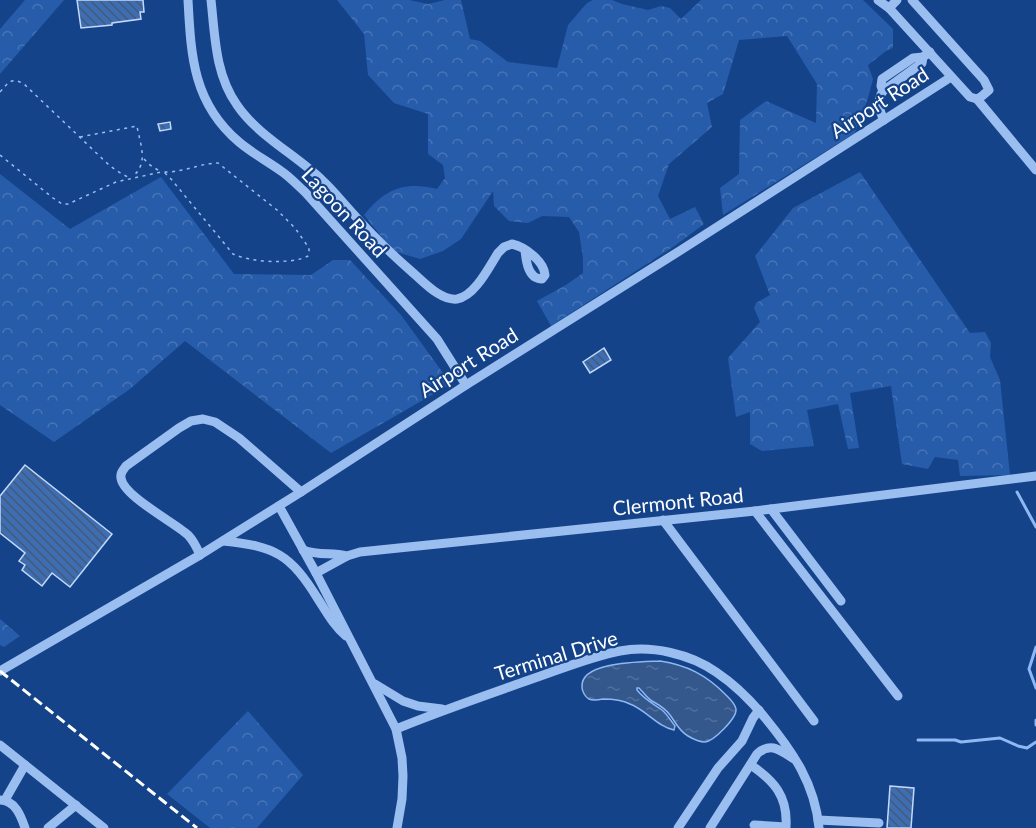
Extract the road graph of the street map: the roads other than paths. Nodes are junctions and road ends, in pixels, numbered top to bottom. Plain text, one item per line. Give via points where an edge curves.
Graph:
1 (188, 0) edge
2 (211, 0) edge
3 (878, 0) edge
4 (897, 0) edge
5 (912, 0) edge
6 (889, 8) junction
7 (927, 55) junction
8 (951, 76) junction
9 (977, 99) junction
10 (884, 120) junction
11 (1036, 170) edge
12 (525, 250) dead end
13 (466, 385) junction
14 (1036, 476) edge
15 (301, 492) junction
16 (279, 506) junction
17 (771, 508) junction
18 (755, 511) junction
19 (663, 520) junction
20 (223, 541) junction
21 (303, 550) junction
22 (200, 555) junction
23 (347, 556) junction
24 (316, 573) junction
25 (841, 601) dead end
26 (350, 639) junction
27 (0, 671) edge
28 (373, 682) junction
29 (898, 696) dead end
30 (445, 709) junction
31 (759, 710) junction
32 (814, 721) dead end
33 (396, 729) junction
34 (0, 745) edge
35 (796, 761) junction
36 (25, 765) junction
37 (751, 765) junction
38 (2, 800) edge
39 (76, 805) junction
40 (879, 823) dead end
41 (819, 824) edge
42 (754, 825) dead end
43 (25, 828) edge
44 (48, 828) edge
45 (105, 828) edge
46 (397, 828) edge
47 (678, 828) edge
48 (710, 828) edge

1 - 13 street, Lagoon Road via 194,66 211,110 239,142 305,192 437,339
2 - 12 street via 216,53 226,86 237,105 250,121 322,180 389,252 425,283 447,298 457,299 469,295 504,247 512,244
3 - 6 street
4 - 6 street
5 - 9 street via 984,80 988,90
6 - 7 street
7 - 8 street
7 - 10 street via 880,94 879,108
8 - 9 street via 970,97
8 - 10 street, Airport Road
9 - 11 street
10 - 13 street, Airport Road
13 - 15 street, Airport Road
14 - 17 street, Clermont Road
15 - 16 street, Airport Road
15 - 22 street via 215,422 191,421 126,466 120,475 128,491 189,536
16 - 20 street, Airport Road
16 - 21 street
17 - 18 street, Clermont Road
17 - 25 street
18 - 19 street, Clermont Road
18 - 29 street
19 - 23 street, Clermont Road
19 - 32 street
20 - 22 street, Airport Road
20 - 26 street via 268,549 291,563 336,628
21 - 23 street, Clermont Road
21 - 24 street
22 - 27 street, Airport Road
23 - 24 street, Clermont Road
24 - 26 street
26 - 28 street
28 - 30 street via 403,701
28 - 33 street
30 - 31 street, Terminal Drive via 588,659 622,651 656,650 688,657 716,672
30 - 33 street, Terminal Drive
31 - 35 street, Terminal Drive
31 - 47 street via 742,741 718,768
33 - 46 street via 403,776
34 - 36 street
35 - 37 street via 769,747 761,750
35 - 41 street, Terminal Drive via 811,789
36 - 38 street
36 - 39 street
37 - 42 street via 777,788 787,823 786,827
37 - 48 street
38 - 43 street via 13,804
39 - 44 street
39 - 45 street
40 - 41 street

